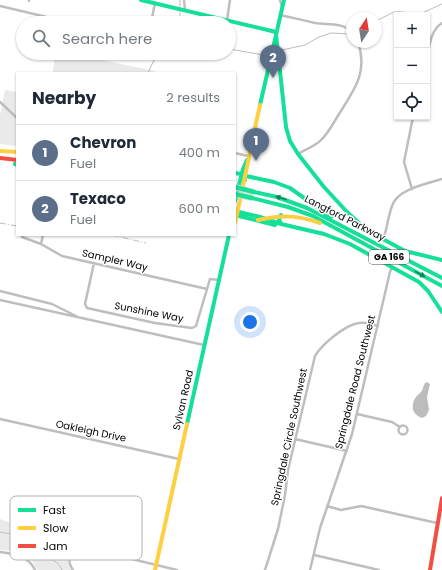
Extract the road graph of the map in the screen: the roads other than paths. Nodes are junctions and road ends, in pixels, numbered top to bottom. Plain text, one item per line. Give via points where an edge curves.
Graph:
1 (141, 0) edge
2 (184, 0) edge
3 (230, 0) edge
4 (280, 0) edge
5 (284, 0) edge
6 (155, 3) junction
7 (0, 6) edge
8 (282, 7) junction
9 (185, 10) junction
10 (280, 15) junction
11 (42, 16) edge
12 (152, 16) edge
13 (210, 16) edge
14 (228, 16) edge
15 (236, 22) edge
16 (442, 23) edge
17 (346, 28) edge
18 (276, 33) junction
19 (359, 48) edge
20 (429, 48) edge
21 (272, 52) junction
22 (279, 57) junction
23 (277, 63) junction
24 (269, 65) junction
25 (279, 71) junction
26 (0, 102) edge
27 (16, 117) edge
28 (413, 120) edge
29 (0, 151) edge
30 (16, 152) edge
31 (236, 153) edge
32 (298, 154) junction
33 (248, 156) junction
34 (0, 158) edge
35 (16, 163) edge
36 (236, 174) edge
37 (243, 177) junction
38 (442, 179) edge
39 (236, 187) edge
40 (412, 189) junction
41 (236, 194) edge
42 (236, 198) edge
43 (236, 214) edge
44 (282, 215) junction
45 (265, 219) junction
46 (258, 220) junction
47 (281, 224) junction
48 (336, 229) junction
49 (355, 232) junction
50 (43, 236) edge
51 (230, 236) edge
52 (22, 237) dead end
53 (383, 240) junction
54 (41, 244) junction
55 (442, 260) edge
56 (94, 263) junction
57 (393, 267) junction
58 (441, 277) edge
59 (219, 280) junction
60 (442, 286) edge
61 (207, 289) junction
62 (0, 291) edge
63 (2, 300) edge
64 (442, 312) edge
65 (80, 318) junction
66 (378, 326) junction
67 (204, 345) junction
68 (357, 414) junction
69 (0, 419) edge
70 (400, 427) dead end
71 (295, 439) junction
72 (347, 451) junction
73 (179, 459) junction
74 (442, 498) edge
75 (327, 506) junction
76 (439, 521) edge
77 (0, 552) edge
78 (10, 554) edge
79 (314, 555) junction
80 (27, 560) edge
81 (69, 560) edge
82 (126, 560) edge
83 (156, 568) edge
84 (35, 570) edge
85 (73, 570) edge
86 (177, 570) edge
87 (266, 570) edge
88 (310, 570) edge
89 (379, 570) edge
90 (430, 570) edge

1 - 6 main road
2 - 9 street
3 - 14 street
4 - 8 street
5 - 8 main road
6 - 9 main road
6 - 12 street
7 - 11 street
8 - 10 main road
9 - 13 main road
10 - 17 street
10 - 18 main road
15 - 18 main road
16 - 20 street via 435,28
18 - 21 main road
18 - 22 main road
19 - 32 street via 362,66 355,88 324,137
21 - 22 main road
21 - 23 main road
21 - 24 main road
22 - 25 main road
23 - 24 main road
23 - 25 main road
24 - 33 main road
25 - 32 main road via 286,127 290,141
26 - 27 street
28 - 40 street via 404,162
29 - 30 main road
31 - 33 street
32 - 53 main road via 348,213 368,231
33 - 37 main road
34 - 35 main road
36 - 37 main road
37 - 42 main road
37 - 43 main road
37 - 49 main road via 274,182 290,188
38 - 40 street
49 -> 39 main road, Langford Parkway / GA 166, bridge via 300,205
40 - 53 street via 394,200
41 - 48 main road, Langford Parkway / GA 166, bridge via 297,209
43 - 45 main road
43 - 46 main road
44 - 45 main road
44 - 47 main road via 279,219
44 - 48 main road via 302,216
45 - 46 main road
45 - 47 main road
46 - 47 main road
47 - 57 main road via 338,239
48 -> 60 main road, Langford Parkway / GA 166
49 - 58 main road, Langford Parkway / GA 166
50 - 54 street
51 - 59 main road, Sylvan Road
52 - 54 street, Sampler Way
53 - 55 main road via 405,251
54 - 56 street, Sampler Way via 62,256
56 - 61 street, Sampler Way
56 - 61 street, Sunshine Way via 85,306 124,317 194,328
57 - 64 main road via 419,282
57 - 66 street, Springdale Road Southwest
59 - 61 street via 210,278
59 - 67 main road, Sylvan Road
62 - 65 street via 52,304
63 - 65 street
65 - 67 street
66 - 68 street, Springdale Road Southwest
66 - 71 street, Springdale Circle Southwest via 363,323 352,325 325,343 318,351 312,363
67 - 73 main road, Sylvan Road
68 - 70 street via 392,422
68 - 72 street, Springdale Road Southwest
69 - 73 street, Oakleigh Drive
71 - 72 street
71 - 87 street, Springdale Circle Southwest via 278,529
72 - 75 street, Springdale Road Southwest
73 - 83 main road, Sylvan Road
74 - 76 main road
75 - 76 street via 341,510 361,506
75 - 79 street, Springdale Road Southwest
76 - 90 main road
77 - 78 street
79 - 88 street, Springdale Road Southwest
79 - 89 street
80 - 84 street
81 - 85 street
82 - 83 street
83 - 86 street

